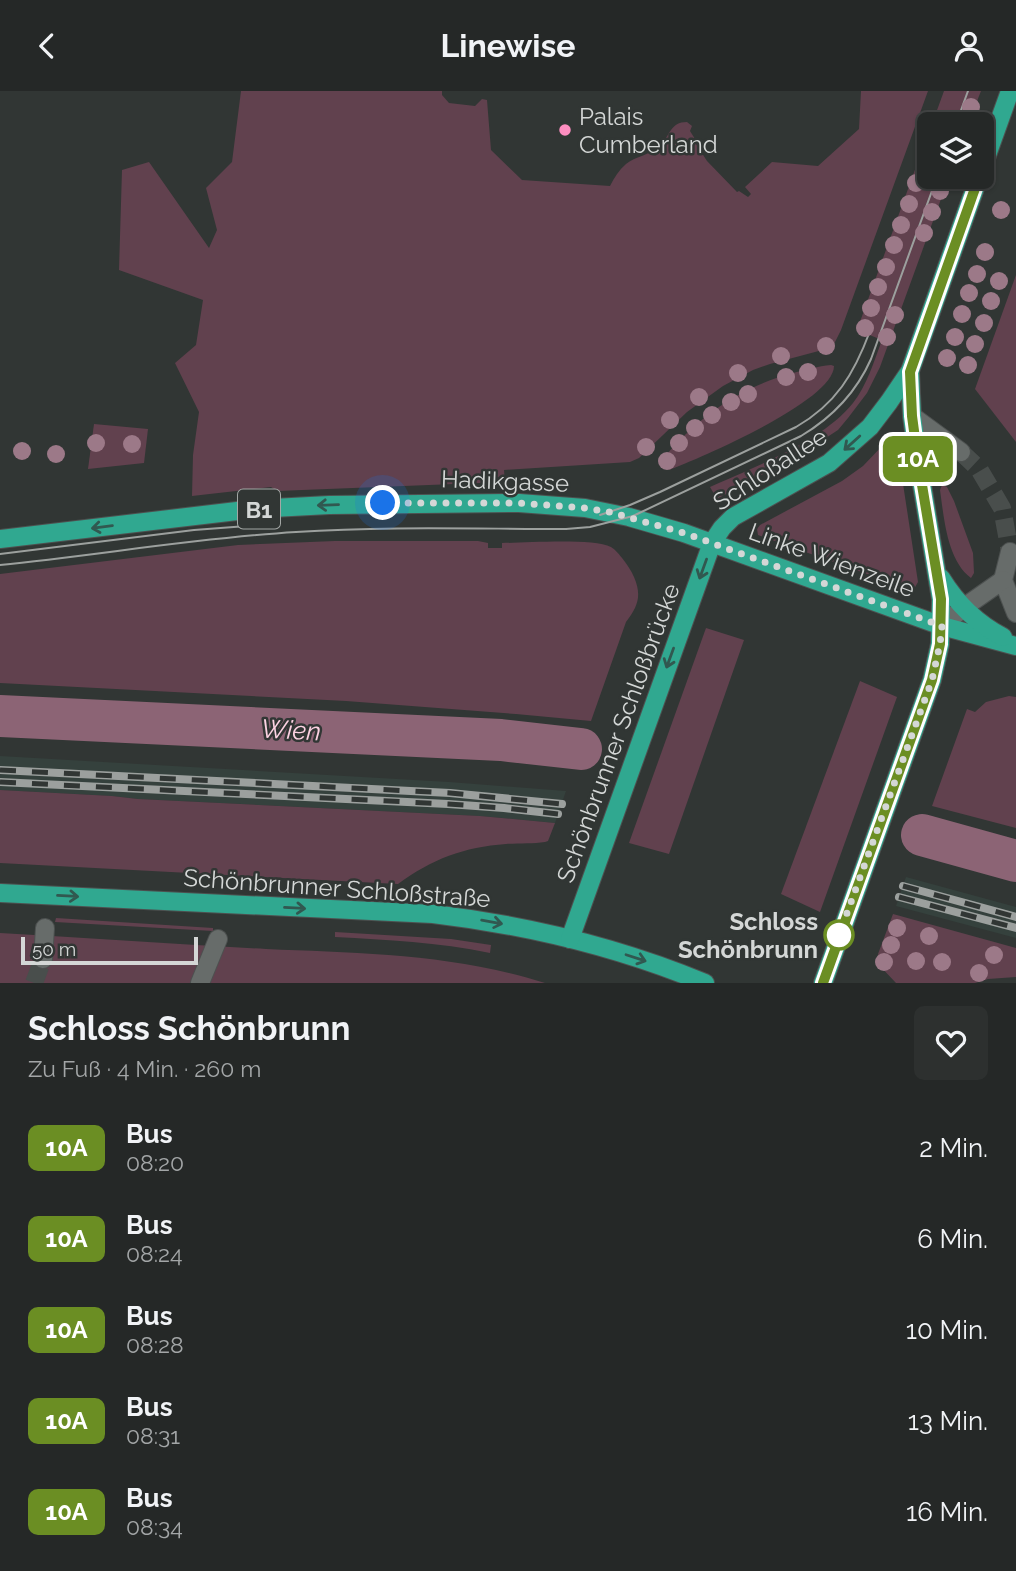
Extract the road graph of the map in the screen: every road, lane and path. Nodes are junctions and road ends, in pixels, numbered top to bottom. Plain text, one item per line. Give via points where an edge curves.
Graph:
1 (1010, 91) edge
2 (994, 136) edge
3 (975, 189) edge
4 (910, 372) junction
5 (912, 416) junction
6 (961, 452) tunnel mouth
7 (0, 539) edge
8 (712, 543) junction
9 (1010, 552) dead end
10 (937, 572) junction
11 (1003, 580) junction
12 (962, 608) junction
13 (1016, 613) edge
14 (942, 626) junction
15 (1016, 645) edge
16 (0, 893) edge
17 (45, 928) dead end
18 (218, 939) dead end
19 (570, 939) junction
20 (43, 959) tunnel mouth
21 (685, 979) edge
22 (200, 983) edge
23 (705, 983) edge
24 (823, 983) edge

1 - 2 main road
3 - 4 main road, Schloßallee
4 - 5 main road, Schloßallee
4 -> 8 main road, Schloßallee via 870,427 850,445 829,463 733,517
5 - 6 lane
5 - 10 main road, Schloßallee
8 -> 7 main road, Hadikgasse / B1 via 610,512 519,503 254,509
8 - 14 main road, Linke Wienzeile / B1
8 -> 19 main road, Schönbrunner Schloßbrücke
9 - 11 lane
10 - 12 main road, Linke Wienzeile
10 - 14 main road, Schloßallee
11 - 12 lane
11 - 13 lane
12 - 14 lane
12 - 15 main road, Linke Wienzeile
14 - 15 main road, Linke Wienzeile / B1
14 - 24 main road via 932,680
16 -> 19 main road, Schönbrunner Schloßstraße via 433,914
17 - 20 lane
18 - 22 lane
19 -> 21 main road, Schönbrunner Schloßstraße
21 - 23 main road, Schönbrunner Schloßstraße

